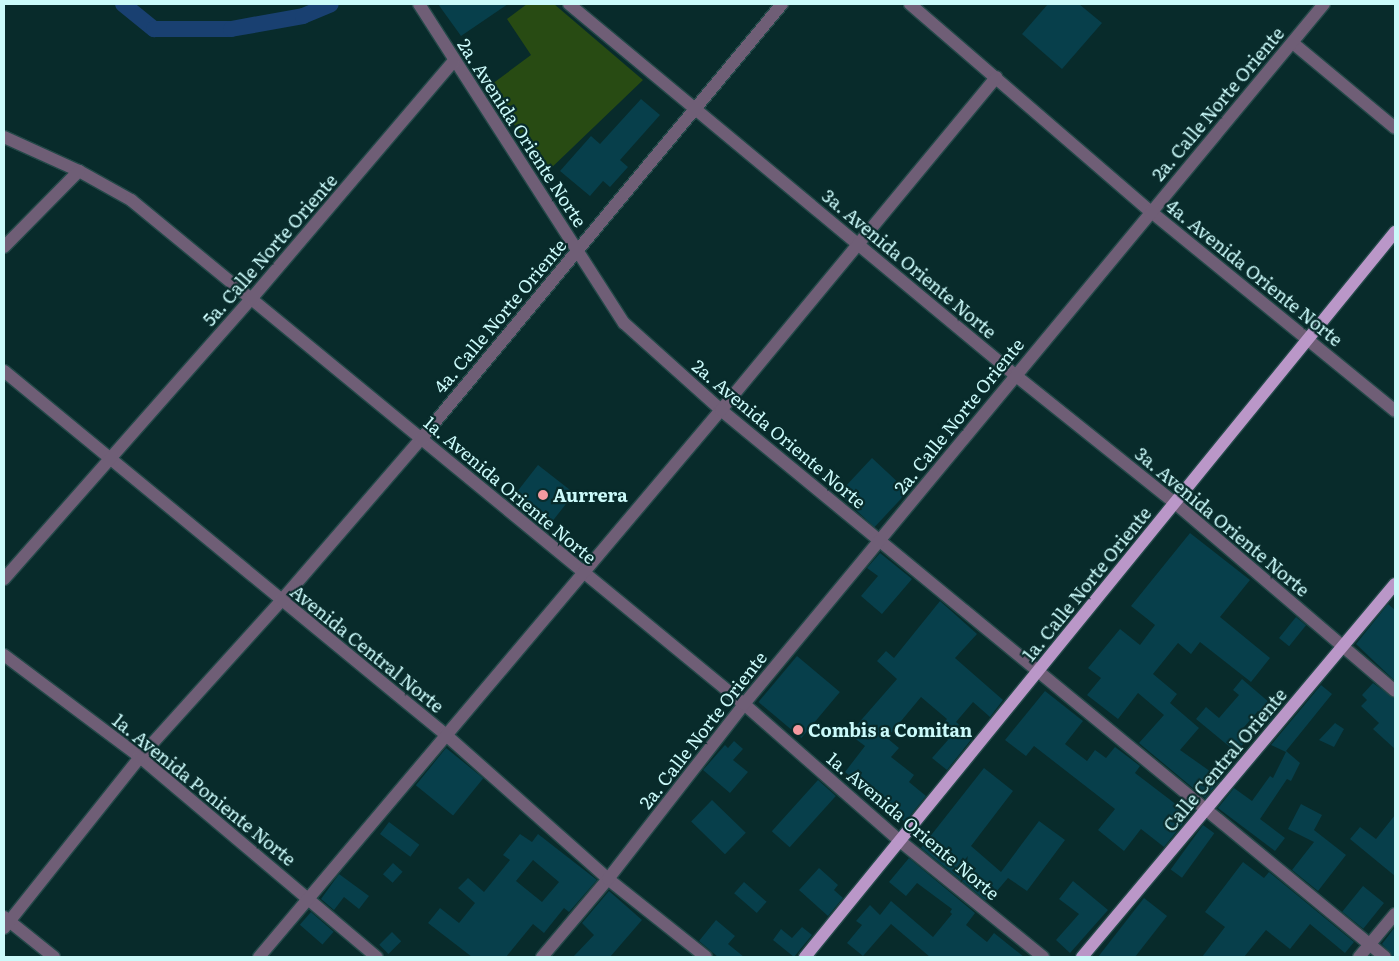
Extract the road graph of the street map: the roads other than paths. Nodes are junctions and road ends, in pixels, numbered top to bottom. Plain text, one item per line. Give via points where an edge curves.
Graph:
1 (420, 4) edge
2 (568, 4) edge
3 (782, 4) edge
4 (910, 4) edge
5 (1324, 4) edge
6 (1294, 44) junction
7 (454, 61) junction
8 (996, 77) junction
9 (696, 109) junction
10 (1395, 128) edge
11 (4, 137) edge
12 (79, 171) junction
13 (1150, 211) junction
14 (1395, 232) edge
15 (858, 244) junction
16 (4, 247) edge
17 (578, 250) junction
18 (252, 298) junction
19 (1308, 339) junction
20 (4, 372) edge
21 (1015, 375) junction
22 (721, 410) junction
23 (1395, 411) edge
24 (421, 439) junction
25 (108, 458) junction
26 (1175, 503) junction
27 (879, 542) junction
28 (582, 573) junction
29 (4, 579) edge
30 (1395, 584) edge
31 (281, 601) junction
32 (1343, 647) junction
33 (4, 655) edge
34 (1038, 671) junction
35 (1395, 691) edge
36 (744, 704) junction
37 (446, 735) junction
38 (140, 757) junction
39 (1205, 811) junction
40 (900, 841) junction
41 (608, 879) junction
42 (309, 899) junction
43 (1395, 914) edge
44 (5, 922) edge
45 (1370, 945) junction
46 (54, 957) edge
47 (259, 957) edge
48 (377, 957) edge
49 (542, 957) edge
50 (706, 957) edge
51 (806, 957) edge
52 (1043, 957) edge
53 (1082, 957) edge
54 (1360, 957) edge
55 (1385, 957) edge

1 - 7 street, 2a. Avenida Oriente Norte
2 - 9 street, 3a. Avenida Oriente Norte
3 - 9 street, 4a. Calle Norte Oriente
4 - 8 street, 4a. Avenida Oriente Norte
5 - 6 street, 2a. Calle Norte Oriente
6 - 10 street
6 - 13 street, 2a. Calle Norte Oriente
7 - 17 street, 2a. Avenida Oriente Norte
7 - 18 street, 5a. Calle Norte Oriente
8 - 13 street, 4a. Avenida Oriente Norte
8 - 15 street
9 - 15 street, 3a. Avenida Oriente Norte
9 - 17 street, 4a. Calle Norte Oriente
11 - 12 street, 1a. Avenida Oriente Norte
12 - 16 street
12 - 18 street, 1a. Avenida Oriente Norte via 131,200
13 - 19 street, 4a. Avenida Oriente Norte
13 - 21 street, 2a. Calle Norte Oriente
14 - 19 main road, 1a. Calle Norte Oriente
15 - 21 street, 3a. Avenida Oriente Norte
15 - 22 street
17 - 22 street, 2a. Avenida Oriente Norte via 624,323
17 - 24 street, 4a. Calle Norte Oriente
18 - 24 street, 1a. Avenida Oriente Norte
18 - 25 street, 5a. Calle Norte Oriente
19 - 23 street, 4a. Avenida Oriente Norte
19 - 26 main road, 1a. Calle Norte Oriente
20 - 25 street, Avenida Central Norte
21 - 26 street, 3a. Avenida Oriente Norte
21 - 27 street, 2a. Calle Norte Oriente
22 - 27 street, 2a. Avenida Oriente Norte
22 - 28 street
24 - 28 street, 1a. Avenida Oriente Norte
24 - 31 street, 4a. Calle Norte Oriente
25 - 29 street, 5a. Calle Norte Oriente
25 - 31 street, Avenida Central Norte
26 - 32 street, 3a. Avenida Oriente Norte
26 - 34 main road, 1a. Calle Norte Oriente
27 - 34 street, 2a. Avenida Oriente Norte
27 - 36 street, 2a. Calle Norte Oriente
28 - 36 street, 1a. Avenida Oriente Norte
28 - 37 street
30 - 32 main road, Calle Central Oriente
31 - 37 street, Avenida Central Norte
31 - 38 street, 4a. Calle Norte Oriente
32 - 35 street, 3a. Avenida Oriente Norte
32 - 39 main road, Calle Central Oriente
33 - 38 street, 1a. Avenida Poniente Norte
34 - 39 street, 2a. Avenida Oriente Norte
34 - 40 main road, 1a. Calle Norte Oriente
36 - 40 street, 1a. Avenida Oriente Norte
36 - 41 street, 2a. Calle Norte Oriente
37 - 41 street, Avenida Central Norte
37 - 42 street
38 - 42 street, 1a. Avenida Poniente Norte
38 - 44 street, 4a. Calle Norte Oriente
39 - 45 street, 2a. Avenida Oriente Norte
39 - 53 main road, Calle Central Oriente
40 - 51 main road, 1a. Calle Norte Oriente
40 - 52 street, 1a. Avenida Oriente Norte
41 - 49 street, 2a. Calle Norte Oriente
41 - 50 street, Avenida Central Norte
42 - 47 street
42 - 48 street, 1a. Avenida Poniente Norte
43 - 45 street
44 - 46 street
45 - 54 street
45 - 55 street, 2a. Avenida Oriente Norte

